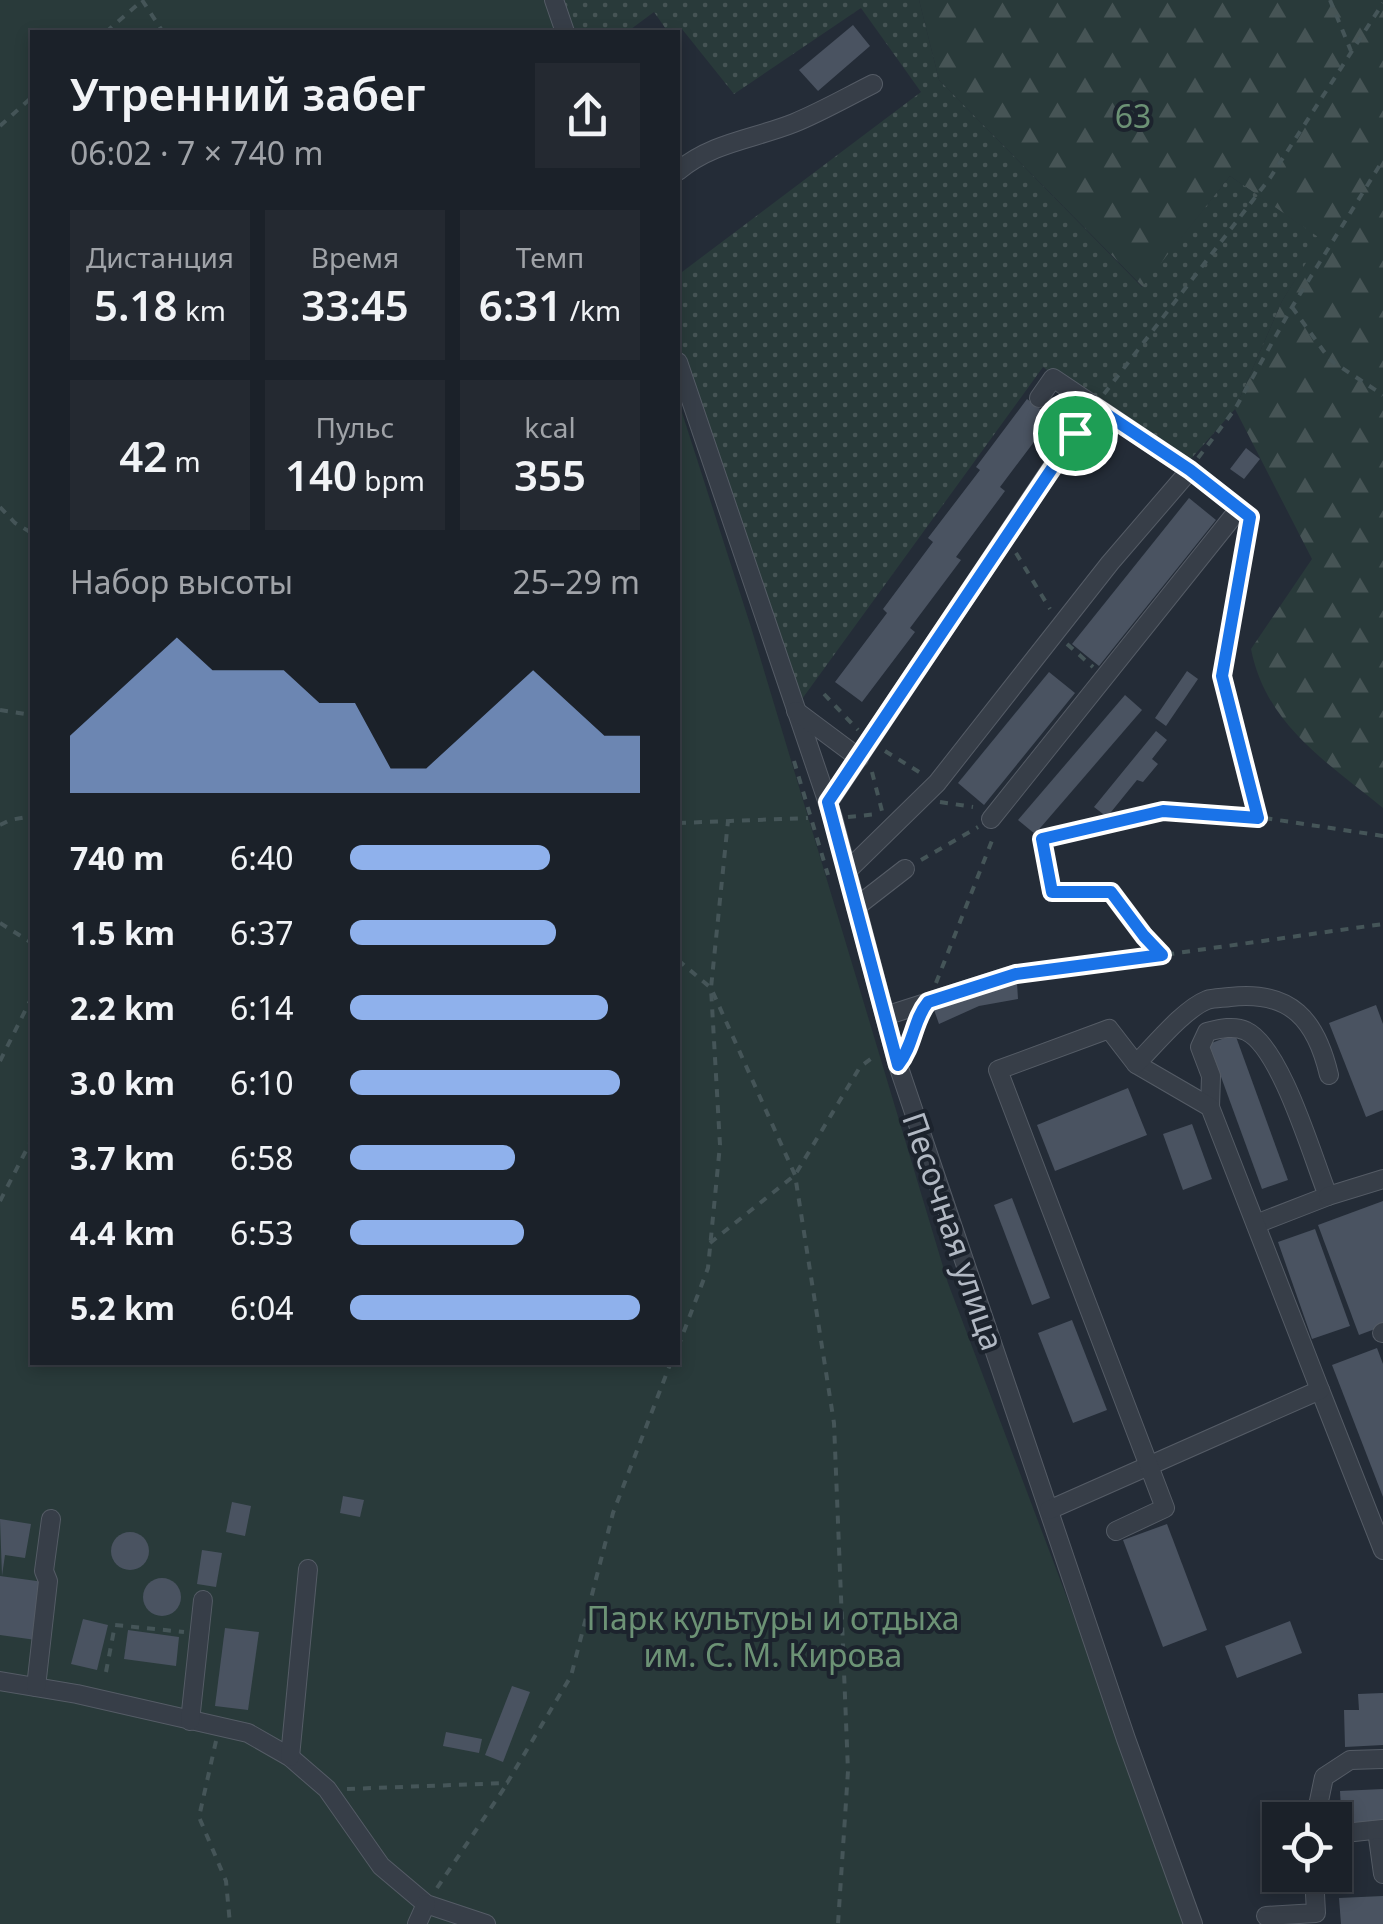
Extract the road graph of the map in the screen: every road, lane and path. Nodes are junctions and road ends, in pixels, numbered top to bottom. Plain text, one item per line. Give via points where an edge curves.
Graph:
1 (143, 0) edge
2 (554, 0) edge
3 (1330, 0) edge
4 (1383, 4) edge
5 (108, 30) edge
6 (162, 30) edge
7 (564, 30) edge
8 (1352, 52) junction
9 (873, 84) dead end
10 (30, 99) edge
11 (0, 126) edge
12 (1383, 160) edge
13 (680, 169) edge
14 (1292, 308) junction
15 (680, 368) edge
16 (1383, 396) edge
17 (1039, 398) dead end
18 (1094, 406) junction
19 (1075, 433) dead end
20 (1190, 470) junction
21 (0, 507) edge
22 (1245, 513) junction
23 (30, 532) edge
24 (824, 694) dead end
25 (0, 710) edge
26 (796, 711) junction
27 (30, 716) edge
28 (865, 749) junction
29 (937, 783) junction
30 (828, 802) junction
31 (30, 816) edge
32 (1258, 818) junction
33 (728, 821) junction
34 (994, 822) junction
35 (680, 823) edge
36 (0, 826) edge
37 (887, 833) junction
38 (1383, 836) edge
39 (905, 869) joint
40 (847, 871) junction
41 (856, 907) junction
42 (0, 923) edge
43 (1383, 924) edge
44 (30, 942) edge
45 (1162, 955) junction
46 (680, 962) edge
47 (1016, 974) joint
48 (711, 988) junction
49 (30, 1001) edge
50 (928, 1002) junction
51 (885, 1016) junction
52 (1175, 1025) junction
53 (914, 1033) junction
54 (892, 1044) junction
55 (1200, 1047) junction
56 (0, 1061) edge
57 (1136, 1064) junction
58 (898, 1065) junction
59 (1329, 1075) dead end
60 (1210, 1107) junction
61 (30, 1143) edge
62 (795, 1175) junction
63 (1383, 1179) edge
64 (1328, 1196) junction
65 (0, 1201) edge
66 (1256, 1224) junction
67 (710, 1243) junction
68 (680, 1342) edge
69 (670, 1365) edge
70 (1320, 1390) junction
71 (1148, 1466) junction
72 (1049, 1510) junction
73 (51, 1519) dead end
74 (1116, 1531) dead end
75 (1383, 1550) edge
76 (308, 1569) dead end
77 (203, 1600) dead end
78 (199, 1634) junction
79 (106, 1672) dead end
80 (0, 1681) edge
81 (36, 1687) junction
82 (190, 1721) junction
83 (219, 1727) junction
84 (290, 1757) junction
85 (1383, 1758) edge
86 (507, 1784) junction
87 (327, 1789) junction
88 (1319, 1802) edge
89 (1380, 1829) edge
90 (1352, 1832) edge
91 (1383, 1874) edge
92 (1315, 1892) edge
93 (426, 1904) junction
94 (1266, 1916) dead end
95 (230, 1924) edge
96 (417, 1924) edge
97 (486, 1924) edge
98 (838, 1924) edge
99 (1193, 1924) edge

1 - 5 path
1 - 6 path
2 - 7 street
3 - 8 path
4 - 8 path
8 - 18 path via 1270,178
9 - 13 street
10 - 11 path
12 - 14 path
14 - 16 path via 1330,360
14 - 20 path via 1236,409
15 - 26 street, Песочная улица
17 - 18 street via 1052,378
18 - 20 street
19 - 28 street
20 - 22 street
20 - 29 street
21 - 23 path
22 - 32 path via 1222,676
22 - 34 street
24 - 28 path
25 - 27 path
26 - 28 street
26 - 30 street, Песочная улица
28 - 29 path
28 - 30 street
28 - 37 path
29 - 37 street
30 - 33 path via 808,818
30 - 40 street, Песочная улица
31 - 36 path
32 - 38 path
32 - 45 path via 1163,811 1042,839 1052,892 1111,892
33 - 35 path
33 - 48 path
34 - 39 path
34 - 50 path
37 - 40 street
39 - 41 street
40 - 41 street, Песочная улица
41 - 51 street, Песочная улица
42 - 44 path
43 - 45 path
45 - 47 path
46 - 48 path
47 - 50 street
48 - 62 path
48 - 67 path via 720,1145
49 - 56 path
50 - 51 street
50 - 53 path
51 - 54 street, Песочная улица
52 - 55 street via 1195,1034
52 - 57 street
52 - 59 street via 1206,1000 1247,995 1282,1001 1303,1016 1322,1044
53 - 54 path
53 - 58 path
54 - 58 street, Песочная улица
54 - 62 path via 860,1068
55 - 60 street via 1212,1076
55 - 64 street via 1207,1032 1226,1028 1245,1030 1260,1042 1279,1069
57 - 60 street
57 - 71 street via 1109,1029 998,1070
58 - 72 street, Песочная улица
60 - 66 street
61 - 65 path
62 - 67 path
62 - 98 path via 834,1423 848,1771
63 - 64 street
64 - 66 street
66 - 70 street
67 - 68 path via 708,1268
69 - 86 path via 613,1513 571,1676
70 - 71 street
70 - 75 street
71 - 72 street
71 - 74 street via 1165,1508
72 - 99 street, Песочная улица
73 - 81 street
76 - 84 street
77 - 78 street
78 - 79 path via 115,1625
78 - 82 street
80 - 81 street
81 - 82 street
82 - 83 street
83 - 84 street via 248,1733
83 - 95 path via 199,1818 226,1881
84 - 87 street
85 - 88 street via 1350,1760 1324,1777
86 - 87 path
86 - 93 path
87 - 93 street via 381,1866
89 - 90 street
89 - 91 street
92 - 94 street via 1316,1914
93 - 96 street
93 - 97 street

